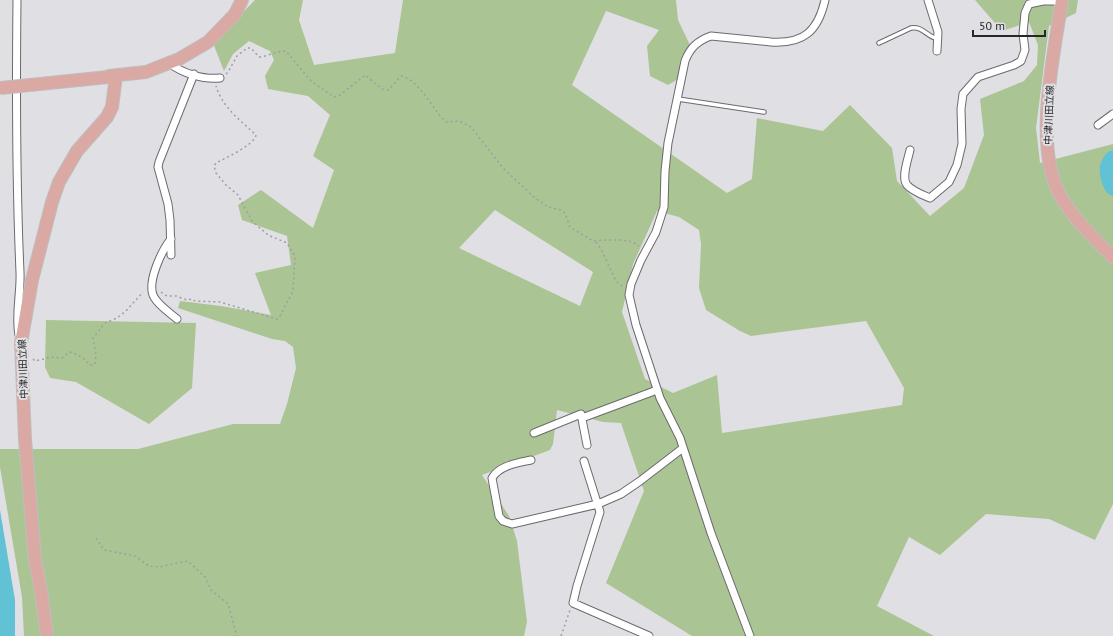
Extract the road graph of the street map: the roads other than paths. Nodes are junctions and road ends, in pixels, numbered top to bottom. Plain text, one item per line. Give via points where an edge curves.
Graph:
1 (17, 0) edge
2 (242, 0) edge
3 (825, 0) edge
4 (928, 0) edge
5 (1061, 1) edge
6 (938, 39) junction
7 (879, 43) dead end
8 (937, 51) dead end
9 (169, 62) junction
10 (194, 74) junction
11 (112, 76) junction
12 (217, 79) road end
13 (0, 88) edge
14 (678, 99) junction
15 (764, 112) dead end
16 (1113, 114) edge
17 (1098, 125) dead end
18 (910, 150) dead end
19 (171, 239) junction
20 (171, 255) dead end
21 (1113, 257) edge
22 (26, 279) junction
23 (177, 319) dead end
24 (657, 390) junction
25 (582, 418) junction
26 (534, 433) dead end
27 (587, 445) dead end
28 (683, 448) junction
29 (531, 460) dead end
30 (584, 461) dead end
31 (598, 504) junction
32 (47, 636) edge
33 (649, 636) edge
34 (750, 636) edge

1 - 22 street via 17,216
2 - 9 main road via 235,14 208,42
3 - 14 street via 822,14 811,32 793,41 781,43 721,36 701,39 688,53
4 - 6 street
5 - 18 street via 1029,4 1025,13 1024,50 1021,61 978,78 963,94 962,144 957,164 949,182 930,198 907,186 905,180
5 - 21 main road, 中津川田立線 via 1048,102 1047,138 1050,168 1059,194 1077,221
6 - 7 lane via 916,27
6 - 8 street
9 - 10 street via 179,70
9 - 11 main road via 146,72
10 - 12 street
10 - 19 street via 158,167 168,204
11 - 13 main road, bridge
11 - 22 main road, 中津川田立線 via 112,107 107,117 77,151 59,182
14 - 15 lane
14 - 24 street via 668,143 664,207 656,232 630,287 629,295
16 - 17 street
19 - 20 street
19 - 23 street via 157,265 152,286 153,296 158,303
22 - 32 main road, 中津川田立線 via 21,343 26,439 35,560
24 - 25 street
24 - 28 street
25 - 26 street via 581,414
25 - 27 street
28 - 31 street via 640,482
28 - 34 street via 711,533
29 - 31 street via 501,469 492,478 499,516 503,522 512,524
30 - 31 street
31 - 33 street via 600,512 573,603

